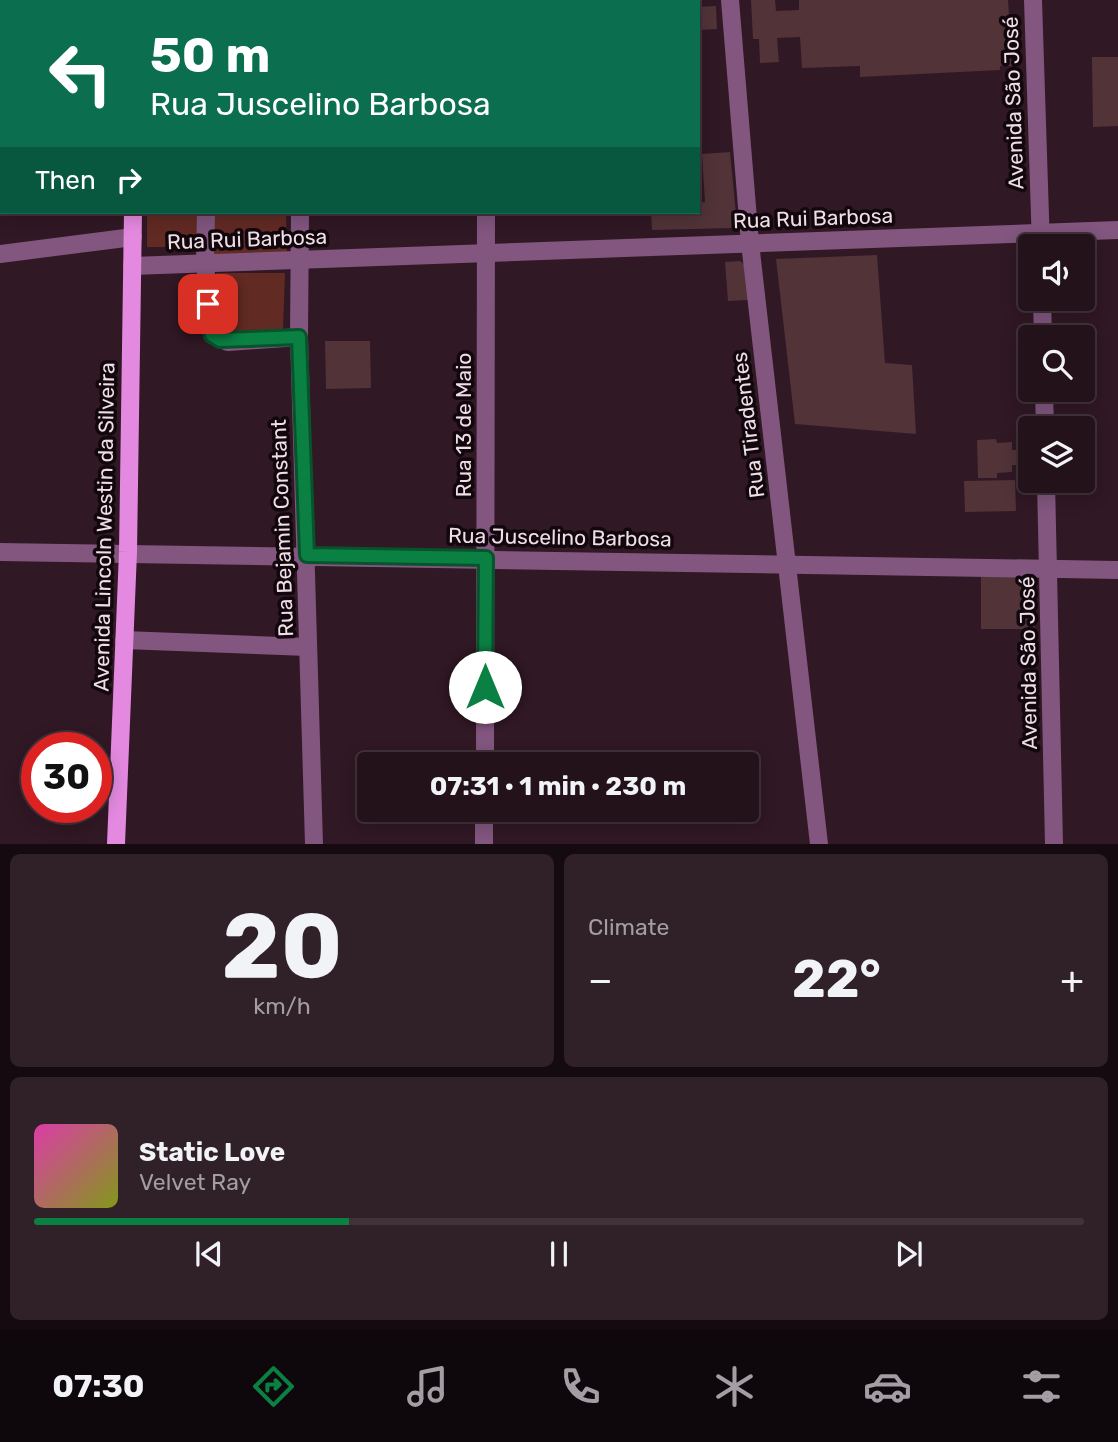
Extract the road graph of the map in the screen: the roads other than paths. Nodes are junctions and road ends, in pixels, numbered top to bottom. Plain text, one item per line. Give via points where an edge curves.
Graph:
1 (730, 0) edge
2 (1033, 0) edge
3 (133, 214) edge
4 (206, 214) edge
5 (300, 214) edge
6 (486, 214) edge
7 (1118, 230) edge
8 (1040, 234) edge
9 (1083, 234) edge
10 (133, 237) junction
11 (1018, 239) edge
12 (750, 243) junction
13 (486, 253) junction
14 (0, 254) edge
15 (301, 260) junction
16 (205, 264) junction
17 (132, 266) junction
18 (299, 337) junction
19 (1046, 493) edge
20 (0, 552) edge
21 (128, 552) junction
22 (307, 555) junction
23 (486, 558) junction
24 (788, 566) junction
25 (1048, 567) junction
26 (1118, 570) edge
27 (124, 640) junction
28 (308, 647) junction
29 (485, 752) edge
30 (484, 822) edge
31 (117, 844) edge
32 (314, 844) edge
33 (484, 844) edge
34 (819, 844) edge
35 (1054, 844) edge

1 - 12 street, Rua Tiradentes
2 - 8 street, Avenida São José
3 - 10 main road, Avenida Lincoln Westin da Silveira
4 - 16 street
5 - 15 street, Rua Bejamin Constant
6 - 13 street, Rua 13 de Maio
7 - 9 street, Rua Rui Barbosa
10 - 14 street
10 - 17 main road, Avenida Lincoln Westin da Silveira
11 - 12 street, Rua Rui Barbosa
12 - 13 street, Rua Rui Barbosa
12 - 24 street, Rua Tiradentes
13 - 15 street, Rua Rui Barbosa
13 - 23 street, Rua 13 de Maio
15 - 16 street, Rua Rui Barbosa
15 - 18 street, Rua Bejamin Constant
16 - 17 street, Rua Rui Barbosa
16 - 18 street via 212,335 228,342
17 - 21 main road, Avenida Lincoln Westin da Silveira
18 - 22 street, Rua Bejamin Constant
19 - 25 street, Avenida São José
20 - 21 street, Rua Juscelino Barbosa
21 - 22 street, Rua Juscelino Barbosa
21 - 27 main road, Avenida Lincoln Westin da Silveira
22 - 23 street, Rua Juscelino Barbosa
22 - 28 street, Rua Bejamin Constant
23 - 24 street, Rua Juscelino Barbosa
23 - 29 street, Rua 13 de Maio
24 - 25 street, Rua Juscelino Barbosa
24 - 34 street, Rua Tiradentes
25 - 26 street, Rua Juscelino Barbosa
25 - 35 street, Avenida São José
27 - 28 street
27 - 31 main road, Avenida Lincoln Westin da Silveira
28 - 32 street, Rua Bejamin Constant
30 - 33 street

